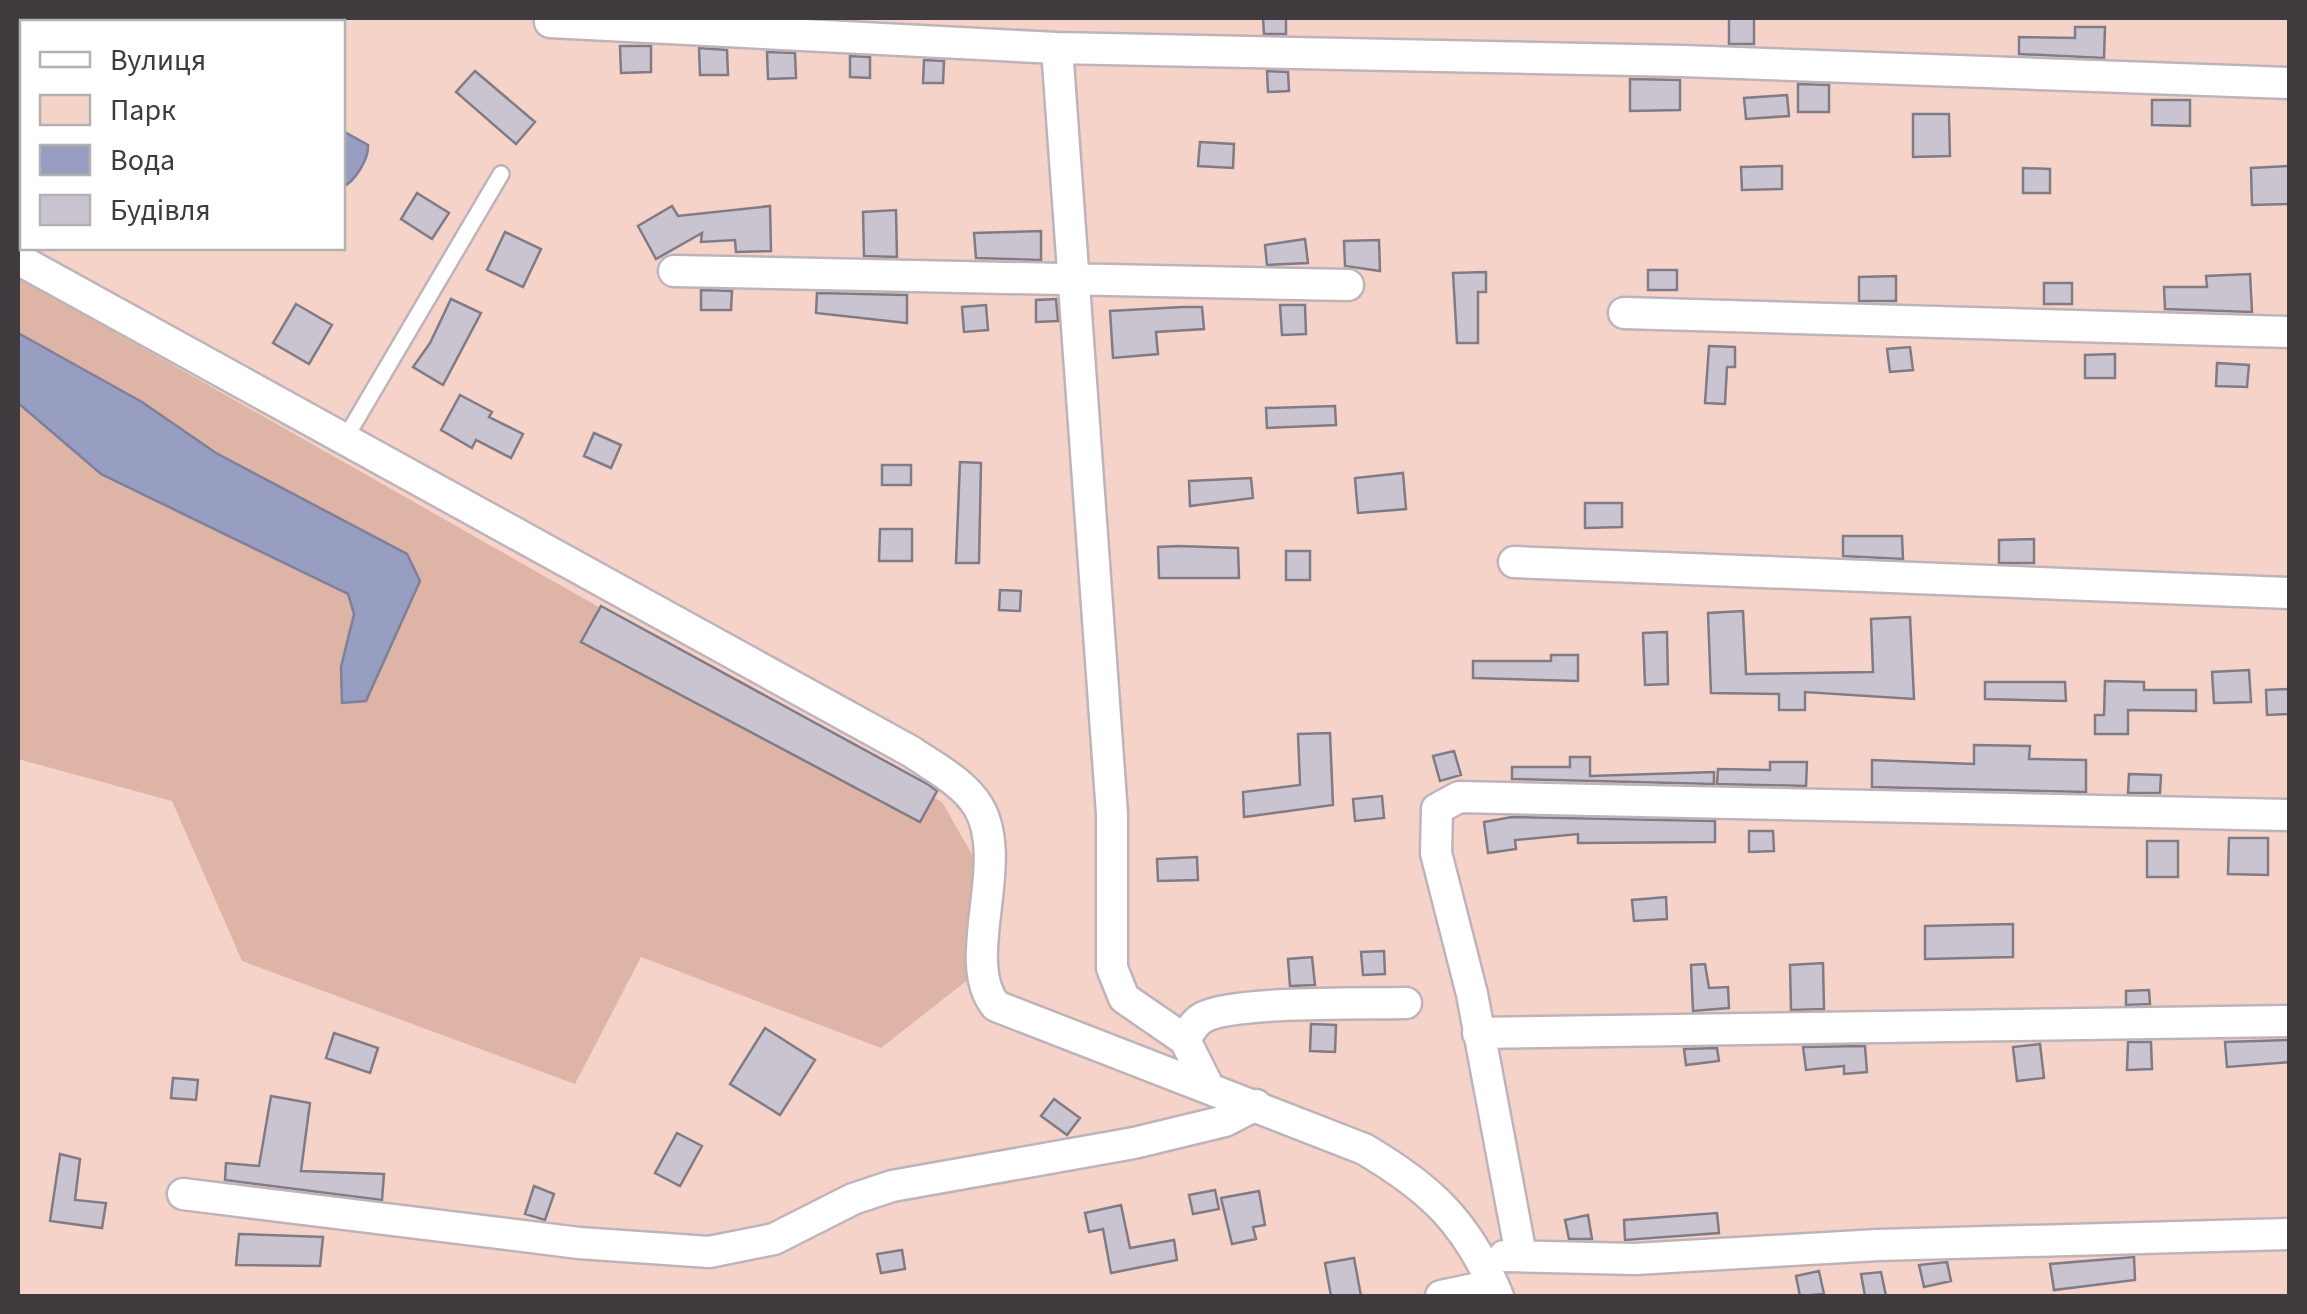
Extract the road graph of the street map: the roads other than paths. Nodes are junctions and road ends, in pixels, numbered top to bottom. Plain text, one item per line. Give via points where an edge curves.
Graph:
1 (550, 22) dead end
2 (1057, 48) junction
3 (2290, 82) edge
4 (502, 174) dead end
5 (18, 259) edge
6 (674, 272) dead end
7 (1073, 277) junction
8 (1348, 284) dead end
9 (1624, 313) dead end
10 (2290, 332) edge
11 (346, 437) junction
12 (1514, 562) dead end
13 (2290, 594) edge
14 (2290, 815) edge
15 (1406, 1003) dead end
16 (2290, 1021) edge
17 (1478, 1033) junction
18 (1185, 1040) junction
19 (1208, 1086) junction
20 (1256, 1106) junction
21 (183, 1194) dead end
22 (2290, 1234) edge
23 (1521, 1255) junction
24 (1491, 1279) edge
25 (1441, 1296) edge

1 - 2 street
2 - 3 street via 1683,60
2 - 7 street
4 - 11 lane
5 - 11 street
6 - 7 street
7 - 8 street
7 - 18 street via 1112,814 1112,968 1124,998
9 - 10 street
11 - 19 street via 912,752 964,788 980,809 990,862 987,996 996,1006
12 - 13 street
14 - 17 street via 1459,797 1436,809 1434,829
15 - 18 street via 1236,1010 1207,1015
16 - 17 street
17 - 23 street
18 - 19 street
19 - 20 street
20 - 21 street via 1225,1121 1134,1143 892,1186 853,1198 774,1239 709,1252 579,1243
20 - 24 street via 1364,1150 1417,1180 1458,1222
22 - 23 street via 1878,1244 1635,1259
23 - 24 street
24 - 25 street

